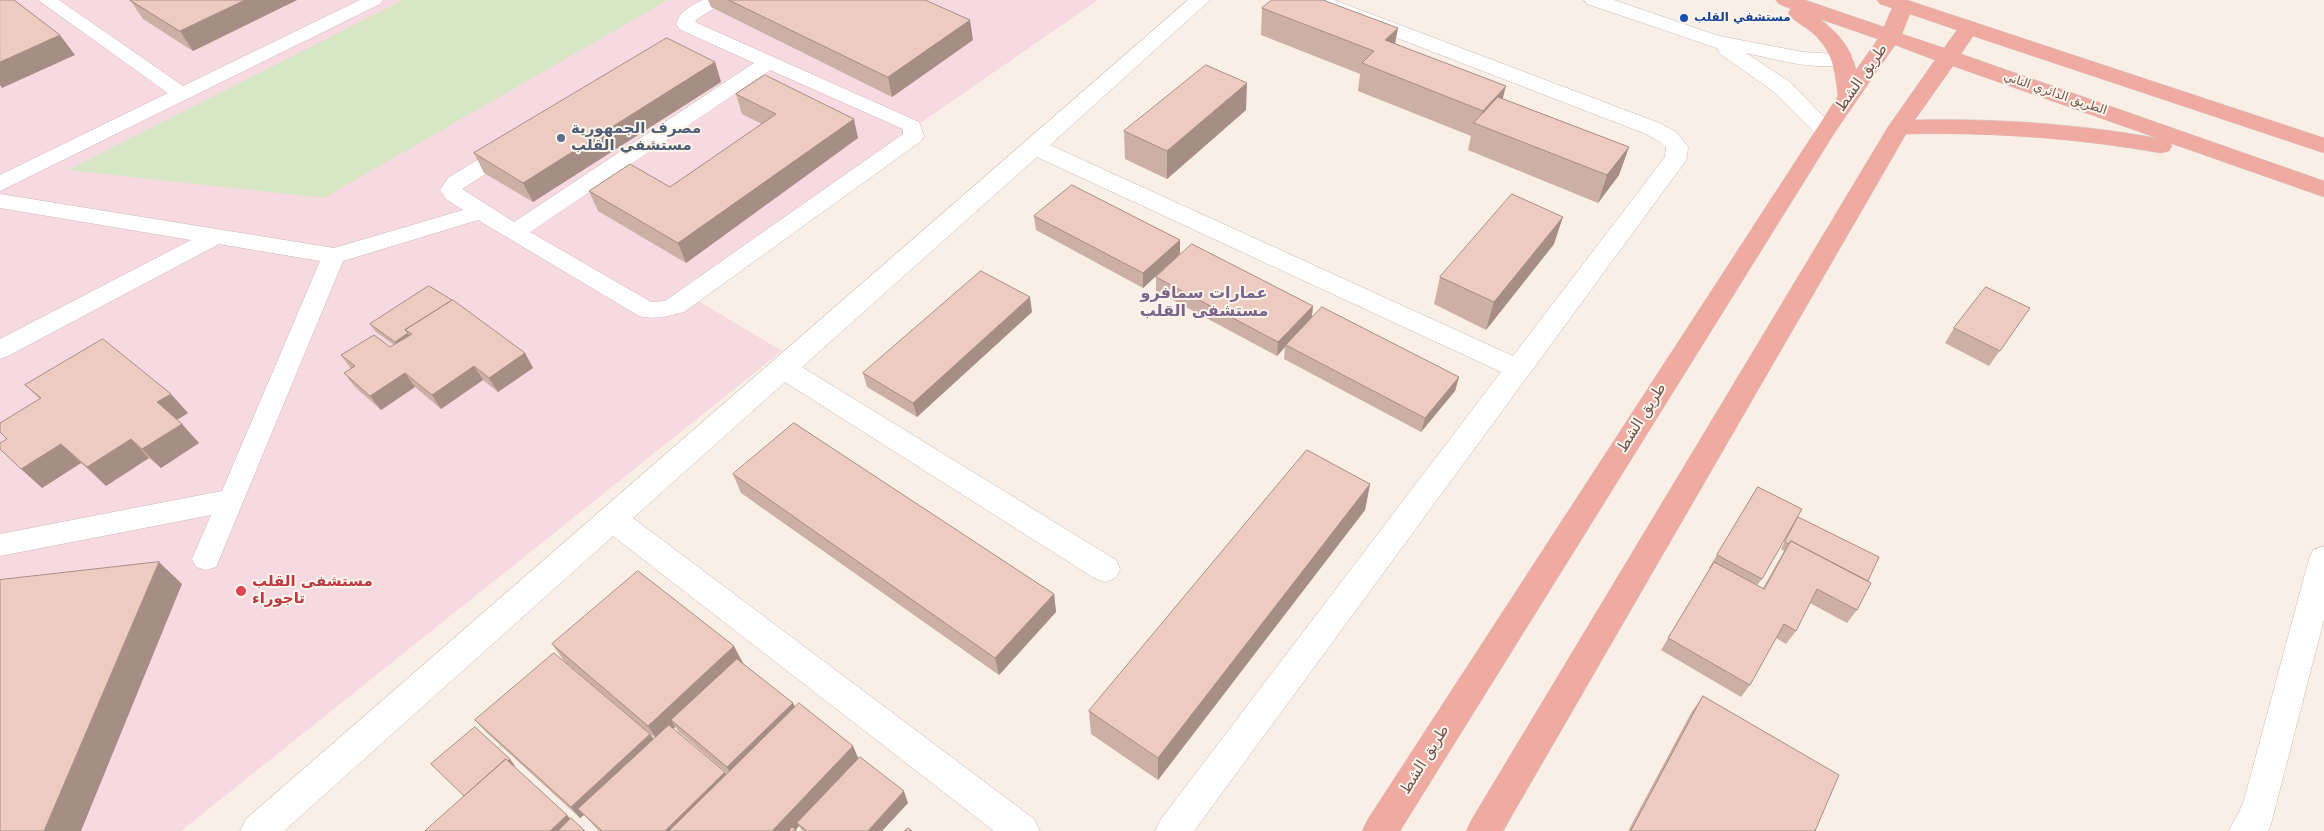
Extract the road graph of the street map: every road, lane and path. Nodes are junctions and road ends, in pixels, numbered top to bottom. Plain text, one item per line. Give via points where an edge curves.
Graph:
1 (47, 0) edge
2 (374, 0) edge
3 (715, 0) edge
4 (1200, 0) edge
5 (1316, 0) edge
6 (1594, 0) edge
7 (1775, 0) edge
8 (1786, 0) edge
9 (1895, 3) edge
10 (1969, 27) junction
11 (1890, 36) junction
12 (1715, 41) junction
13 (1948, 57) junction
14 (1844, 59) junction
15 (768, 62) junction
16 (182, 94) junction
17 (1850, 98) junction
18 (1899, 127) junction
19 (1825, 130) junction
20 (523, 141) edge
21 (2324, 146) edge
22 (1035, 147) junction
23 (2289, 176) junction
24 (0, 184) edge
25 (2324, 188) edge
26 (0, 201) edge
27 (480, 212) junction
28 (514, 232) junction
29 (213, 238) junction
30 (334, 256) junction
31 (0, 350) edge
32 (784, 369) junction
33 (1518, 369) junction
34 (231, 500) junction
35 (613, 519) junction
36 (0, 545) edge
37 (206, 559) dead end
38 (2324, 559) edge
39 (1106, 569) dead end
40 (269, 828) edge
41 (1022, 831) edge
42 (1173, 831) edge
43 (1380, 831) edge
44 (1484, 831) edge
45 (2247, 831) edge

1 - 16 lane
2 - 16 lane
3 - 15 lane via 686,20 693,37
4 - 22 street
5 - 33 street via 1654,129 1677,147 1676,158
6 - 12 street
7 - 14 highway via 1818,26 1840,48
8 - 11 highway, الطريق الدائري الثاني
9 - 10 highway
9 - 11 highway, طريق الشط
10 - 13 highway
10 - 21 highway
11 - 13 highway, الطريق الدائري الثاني
11 - 17 highway, طريق الشط
12 - 14 street via 1803,58
12 - 19 street via 1782,87
13 - 18 highway
13 - 23 highway, الطريق الدائري الثاني
14 - 17 highway
15 - 28 lane
15 - 28 lane via 912,126 914,136 676,306 665,309 647,310
16 - 24 lane
17 - 19 highway, طريق الشط
18 - 23 highway via 1970,125 2122,138
18 - 44 highway
19 - 43 highway, طريق الشط
20 - 27 lane via 455,183 451,190 454,194
22 - 32 street
22 - 33 street
23 - 25 highway, الطريق الدائري الثاني
26 - 29 lane
27 - 28 lane
27 - 30 lane
29 - 30 lane
29 - 31 lane
30 - 34 lane
32 - 35 street
32 - 39 street
33 - 42 street
34 - 36 lane
34 - 37 lane
35 - 40 street
35 - 41 street
38 - 45 street via 2261,800 2254,824

